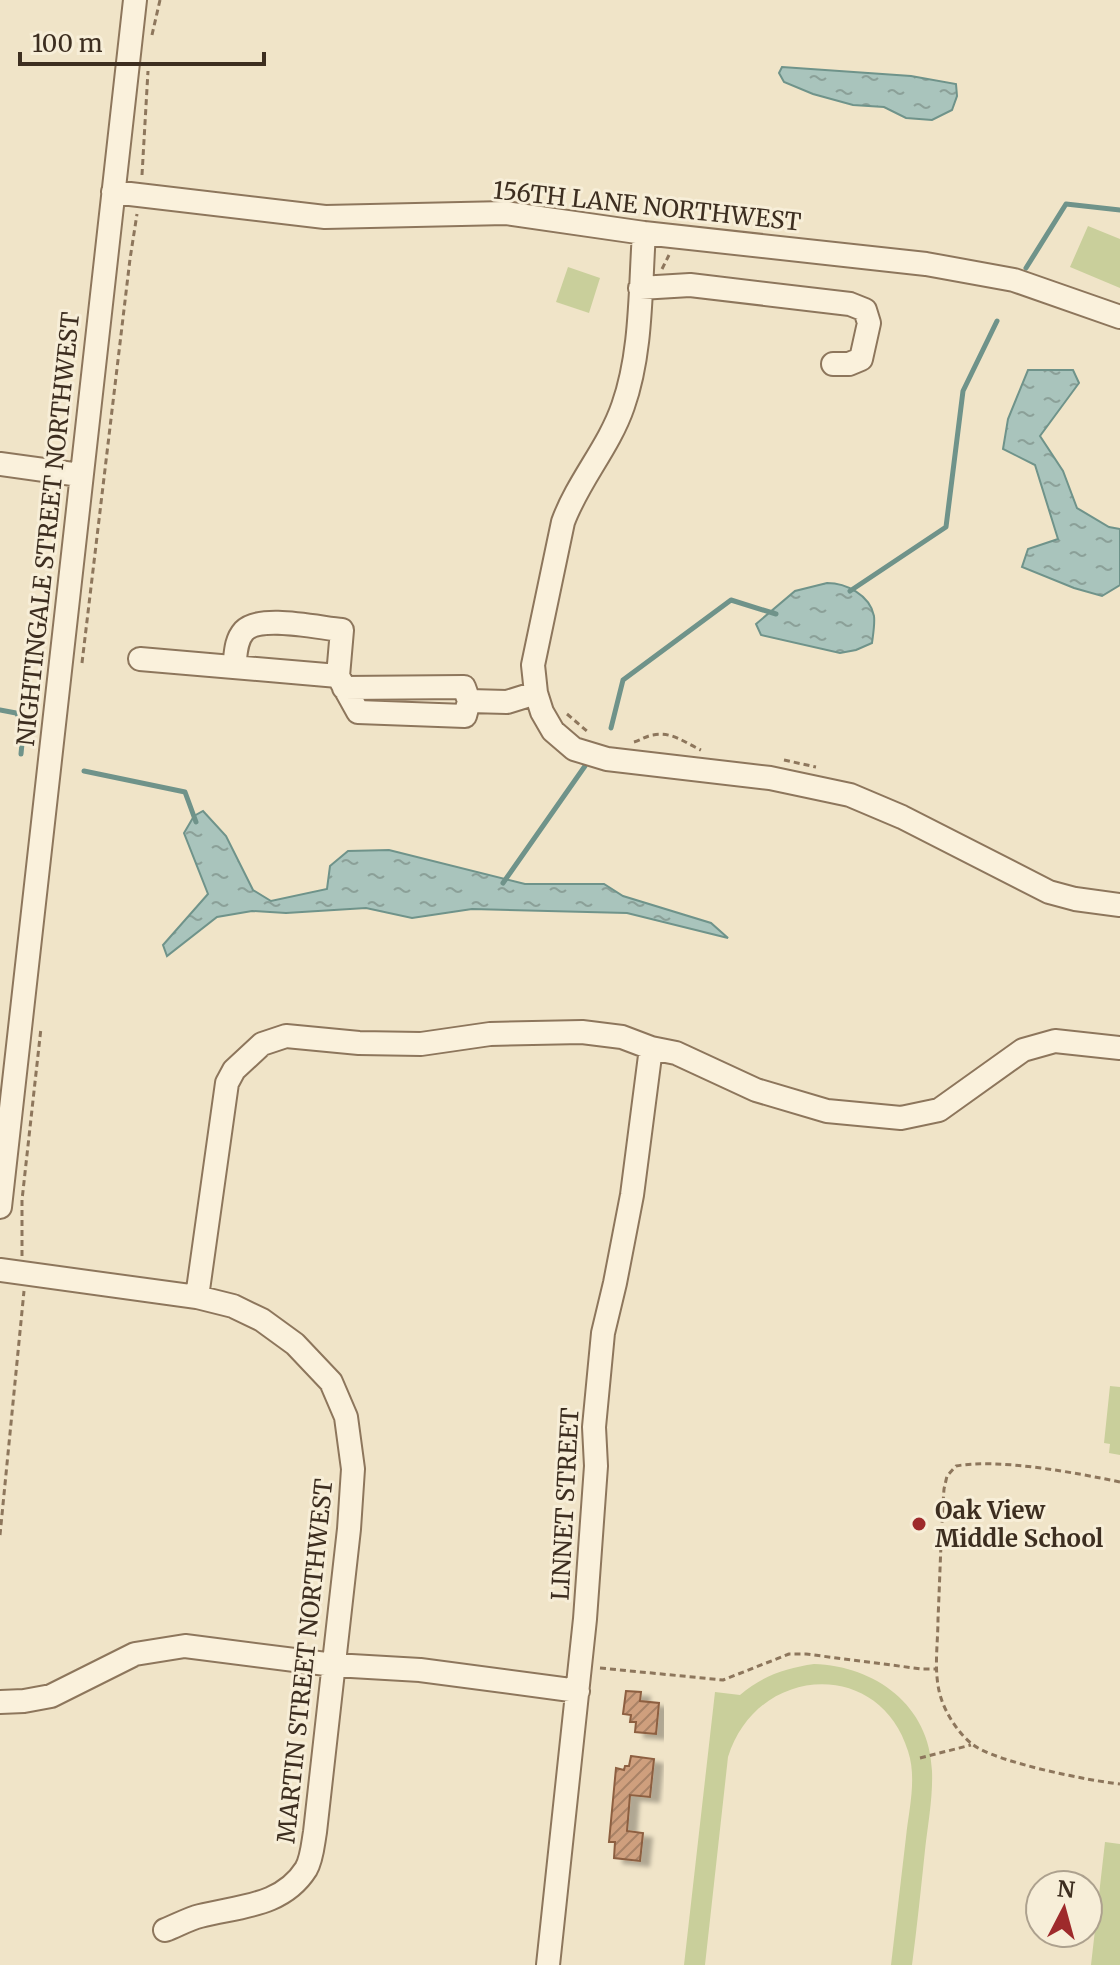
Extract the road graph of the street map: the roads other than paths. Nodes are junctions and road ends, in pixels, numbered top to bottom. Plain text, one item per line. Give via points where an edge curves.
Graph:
1 (135, 0) edge
2 (113, 192) junction
3 (644, 233) junction
4 (650, 288) junction
5 (1120, 317) edge
6 (833, 364) dead end
7 (0, 464) edge
8 (80, 475) junction
9 (140, 659) dead end
10 (234, 667) junction
11 (341, 682) junction
12 (536, 693) junction
13 (1120, 905) edge
14 (651, 1048) junction
15 (1120, 1048) edge
16 (0, 1207) edge
17 (0, 1270) edge
18 (197, 1297) junction
19 (334, 1665) junction
20 (578, 1691) junction
21 (0, 1702) edge
22 (165, 1930) dead end
23 (548, 1965) edge

1 - 2 street, NIGHTINGALE STREET NORTHWEST
2 - 3 street, 156TH LANE NORTHWEST via 325,217 506,213
2 - 8 street, NIGHTINGALE STREET NORTHWEST
3 - 4 street
3 - 5 street, 156TH LANE NORTHWEST via 967,270 1041,288
4 - 6 street via 704,287 865,310 869,323 861,359
4 - 12 street via 622,408 563,522 533,665
7 - 8 street
8 - 16 street, NIGHTINGALE STREET NORTHWEST
9 - 10 street
10 - 11 street
10 - 11 street via 243,631 261,622 342,630
11 - 12 street via 358,712 465,716 469,701 507,702
12 - 13 street via 553,731 574,749 607,759 770,778 850,795 1049,892
14 - 15 street via 676,1053 756,1090 827,1111 901,1118 939,1110 1023,1050 1055,1041
14 - 18 street via 622,1037 582,1032 490,1034 421,1044 286,1036 262,1044 227,1083
14 - 20 street, LINNET STREET via 632,1195 603,1333
17 - 18 street, MARTIN STREET NORTHWEST
18 - 19 street, MARTIN STREET NORTHWEST via 233,1306 295,1344 331,1382 346,1417 353,1469
19 - 20 street via 420,1670
19 - 21 street via 202,1647 156,1649 51,1696
19 - 22 street, MARTIN STREET NORTHWEST via 308,1867 275,1897
20 - 23 street, LINNET STREET

